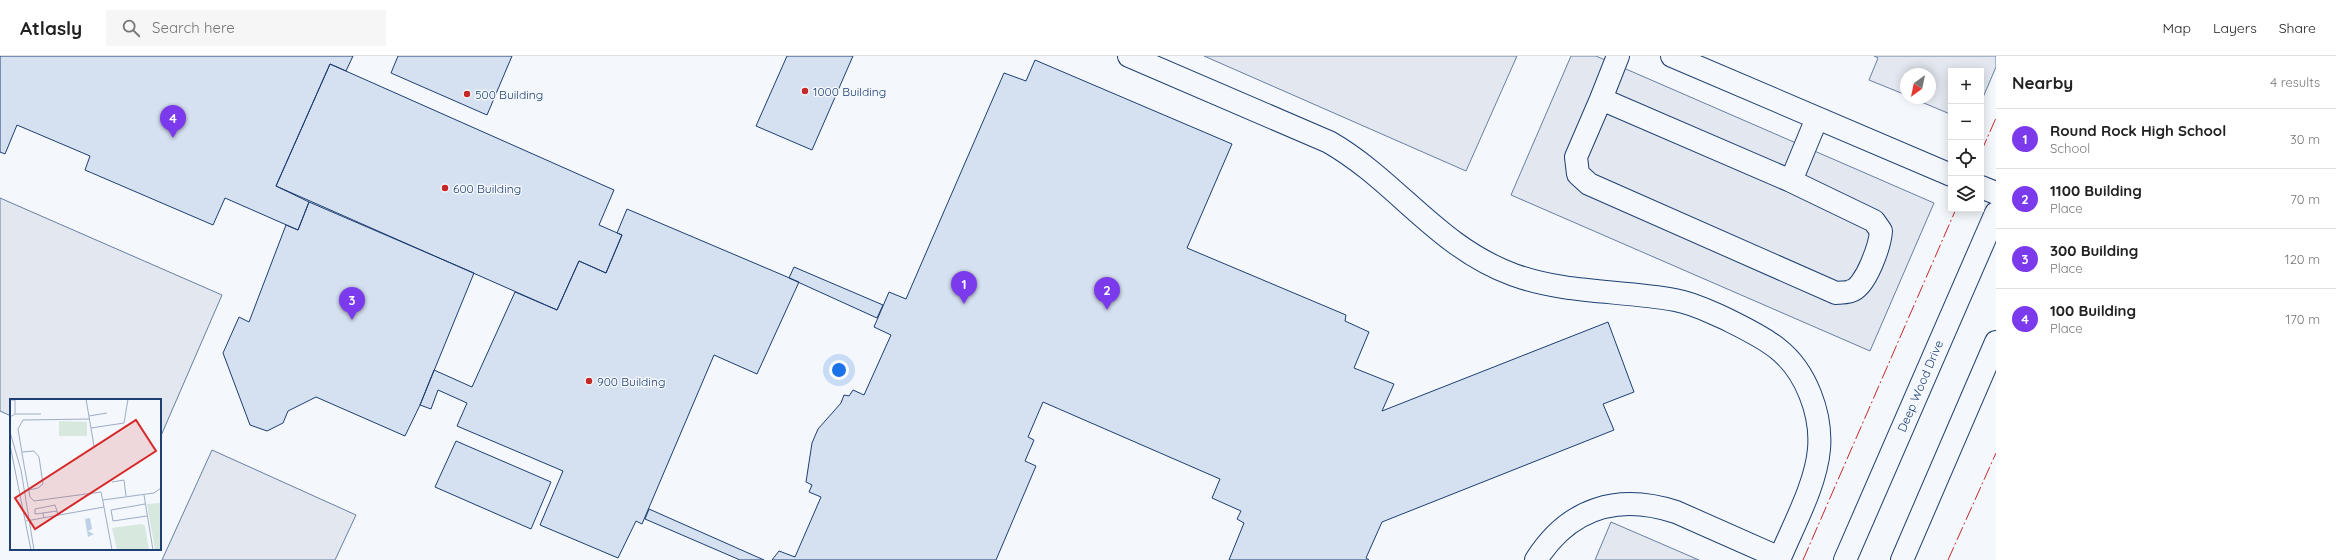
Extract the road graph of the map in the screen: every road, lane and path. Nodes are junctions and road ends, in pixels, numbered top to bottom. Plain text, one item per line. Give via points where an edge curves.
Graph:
1 (1129, 56) edge
2 (1618, 56) edge
3 (1672, 56) edge
4 (1600, 99) junction
5 (1817, 118) junction
6 (1948, 173) edge
7 (1791, 181) junction
8 (1984, 188) edge
9 (1996, 193) edge
10 (1996, 213) edge
11 (1996, 342) edge
12 (1780, 559) edge
13 (1536, 560) edge
14 (1845, 560) edge
15 (1902, 560) edge

1 - 12 street via 1329,142 1368,168 1439,232 1465,251 1514,275 1564,288 1676,300 1696,305 1754,333 1780,350 1806,385 1815,405 1820,446 1812,479
2 - 4 street
3 - 5 street
4 - 7 street
4 - 7 street via 1576,157 1578,174 1589,184 1836,293 1852,291 1863,281 1880,243 1881,231 1874,221
5 - 6 street
5 - 7 street
8 - 9 street
10 - 14 street, Deep Wood Drive
11 - 15 street
12 - 13 street via 1676,512 1658,506 1623,503 1605,506 1568,523 1553,537

